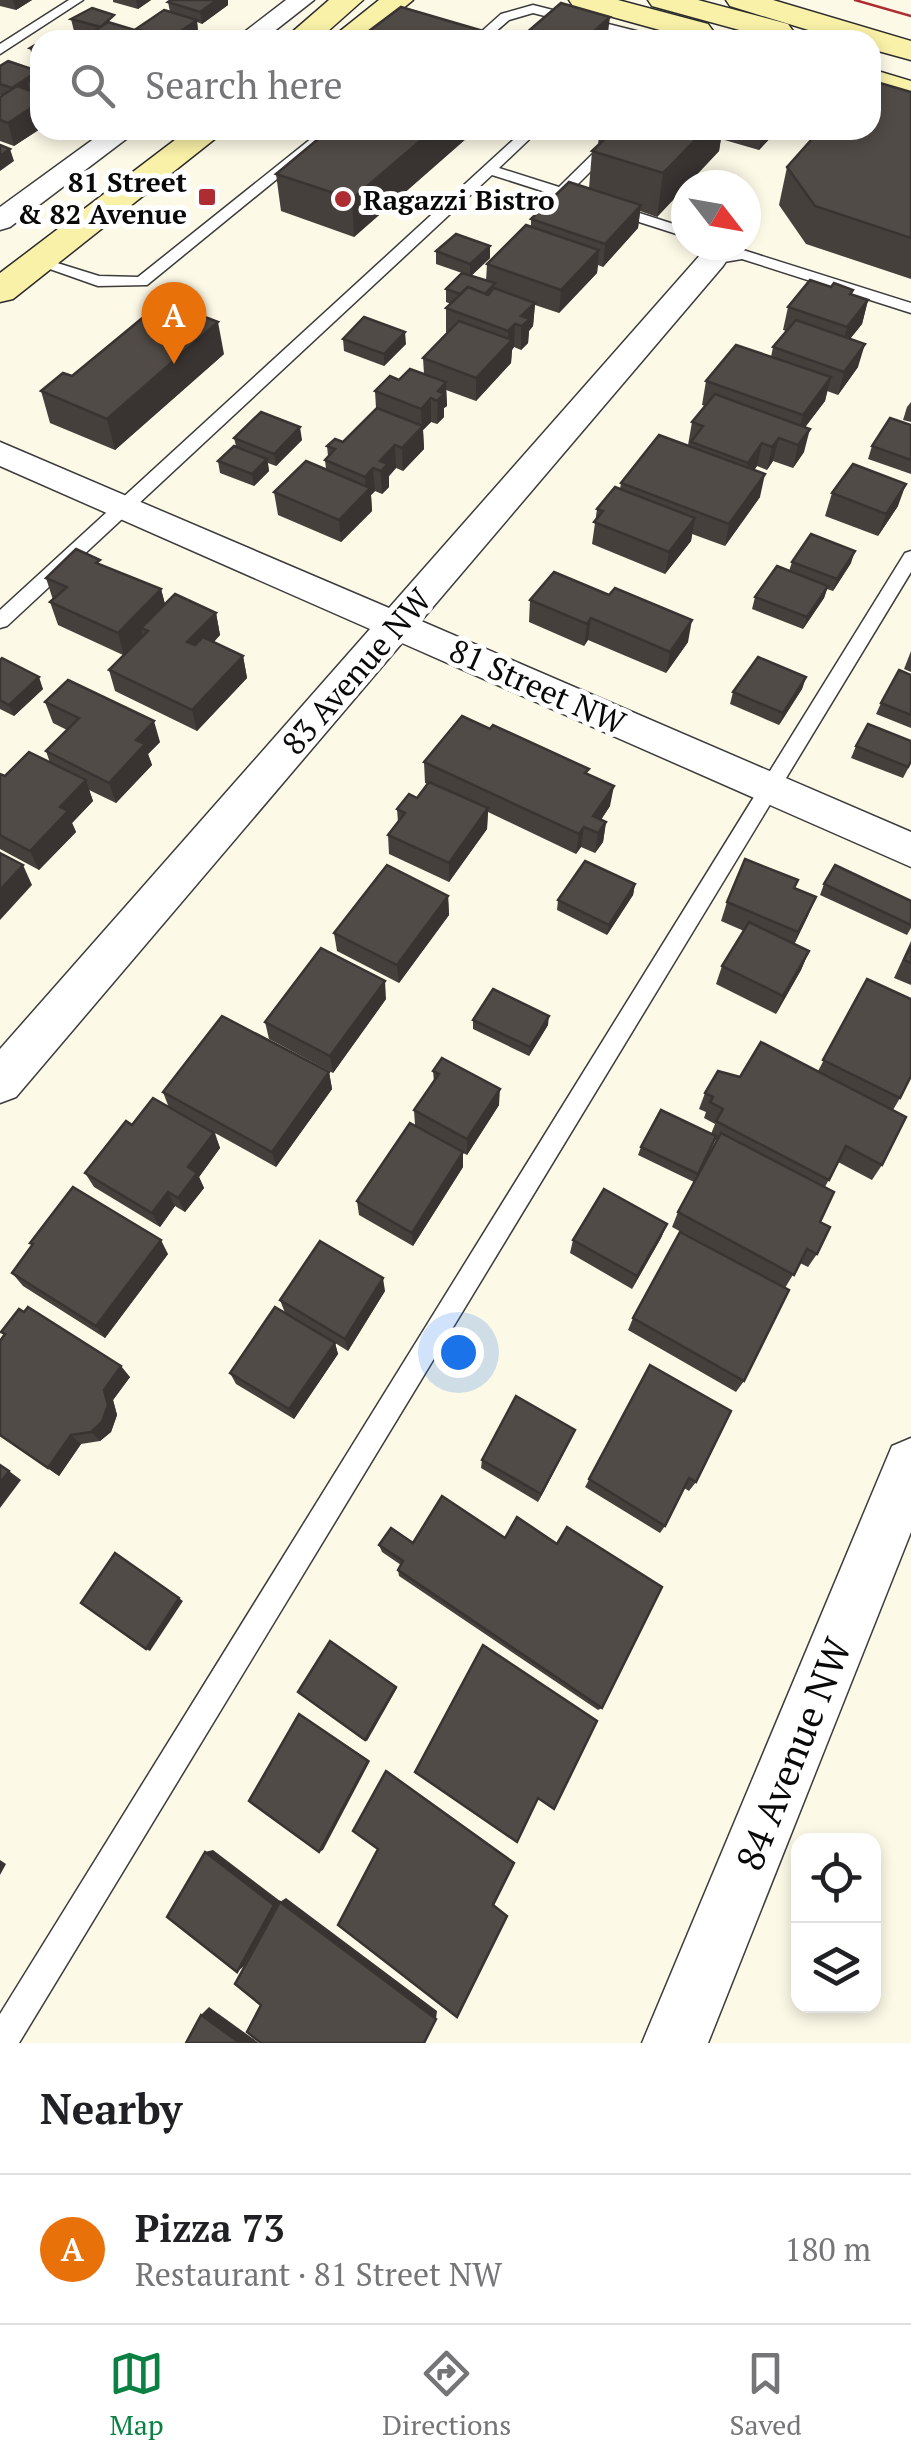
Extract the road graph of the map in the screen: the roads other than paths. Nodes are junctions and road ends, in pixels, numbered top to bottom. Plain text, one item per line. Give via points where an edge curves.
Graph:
1 (77, 0) edge
2 (584, 0) edge
3 (741, 0) edge
4 (309, 16) edge
5 (368, 18) edge
6 (645, 23) edge
7 (31, 30) edge
8 (273, 30) edge
9 (490, 30) edge
10 (680, 30) edge
11 (713, 30) edge
12 (839, 30) edge
13 (30, 31) edge
14 (881, 43) edge
15 (0, 50) edge
16 (911, 52) edge
17 (881, 57) edge
18 (911, 63) edge
19 (881, 82) edge
20 (911, 90) edge
21 (110, 140) edge
22 (196, 140) edge
23 (318, 140) edge
24 (521, 140) edge
25 (615, 140) edge
26 (489, 169) junction
27 (562, 192) junction
28 (0, 221) edge
29 (671, 232) edge
30 (705, 260) edge
31 (754, 260) edge
32 (38, 262) junction
33 (0, 291) edge
34 (911, 308) edge
35 (0, 453) edge
36 (123, 507) junction
37 (911, 557) edge
38 (0, 620) edge
39 (397, 625) junction
40 (768, 787) junction
41 (911, 850) edge
42 (0, 1082) edge
43 (911, 1465) edge
44 (1, 2043) edge
45 (675, 2043) edge

1 - 7 lane
2 - 6 main road
3 - 12 main road
4 - 5 main road
4 - 8 street
6 - 9 lane via 533,8
6 - 10 main road
6 - 11 main road
13 - 15 lane
14 - 16 main road
17 - 18 main road
19 - 20 main road
21 - 28 street
22 - 32 main road
23 - 32 lane via 142,282 98,281
24 - 26 lane
25 - 27 lane
26 - 27 lane
26 - 36 lane
27 - 29 lane
30 - 39 street, 83 Avenue NW
31 - 34 lane
32 - 33 main road
35 - 36 street, 81 Street NW
36 - 38 lane
36 - 39 street, 81 Street NW
37 - 40 lane
39 - 40 street, 81 Street NW
39 - 42 street, 83 Avenue NW
40 - 41 street, 81 Street NW
40 - 44 lane
43 - 45 street, 84 Avenue NW

